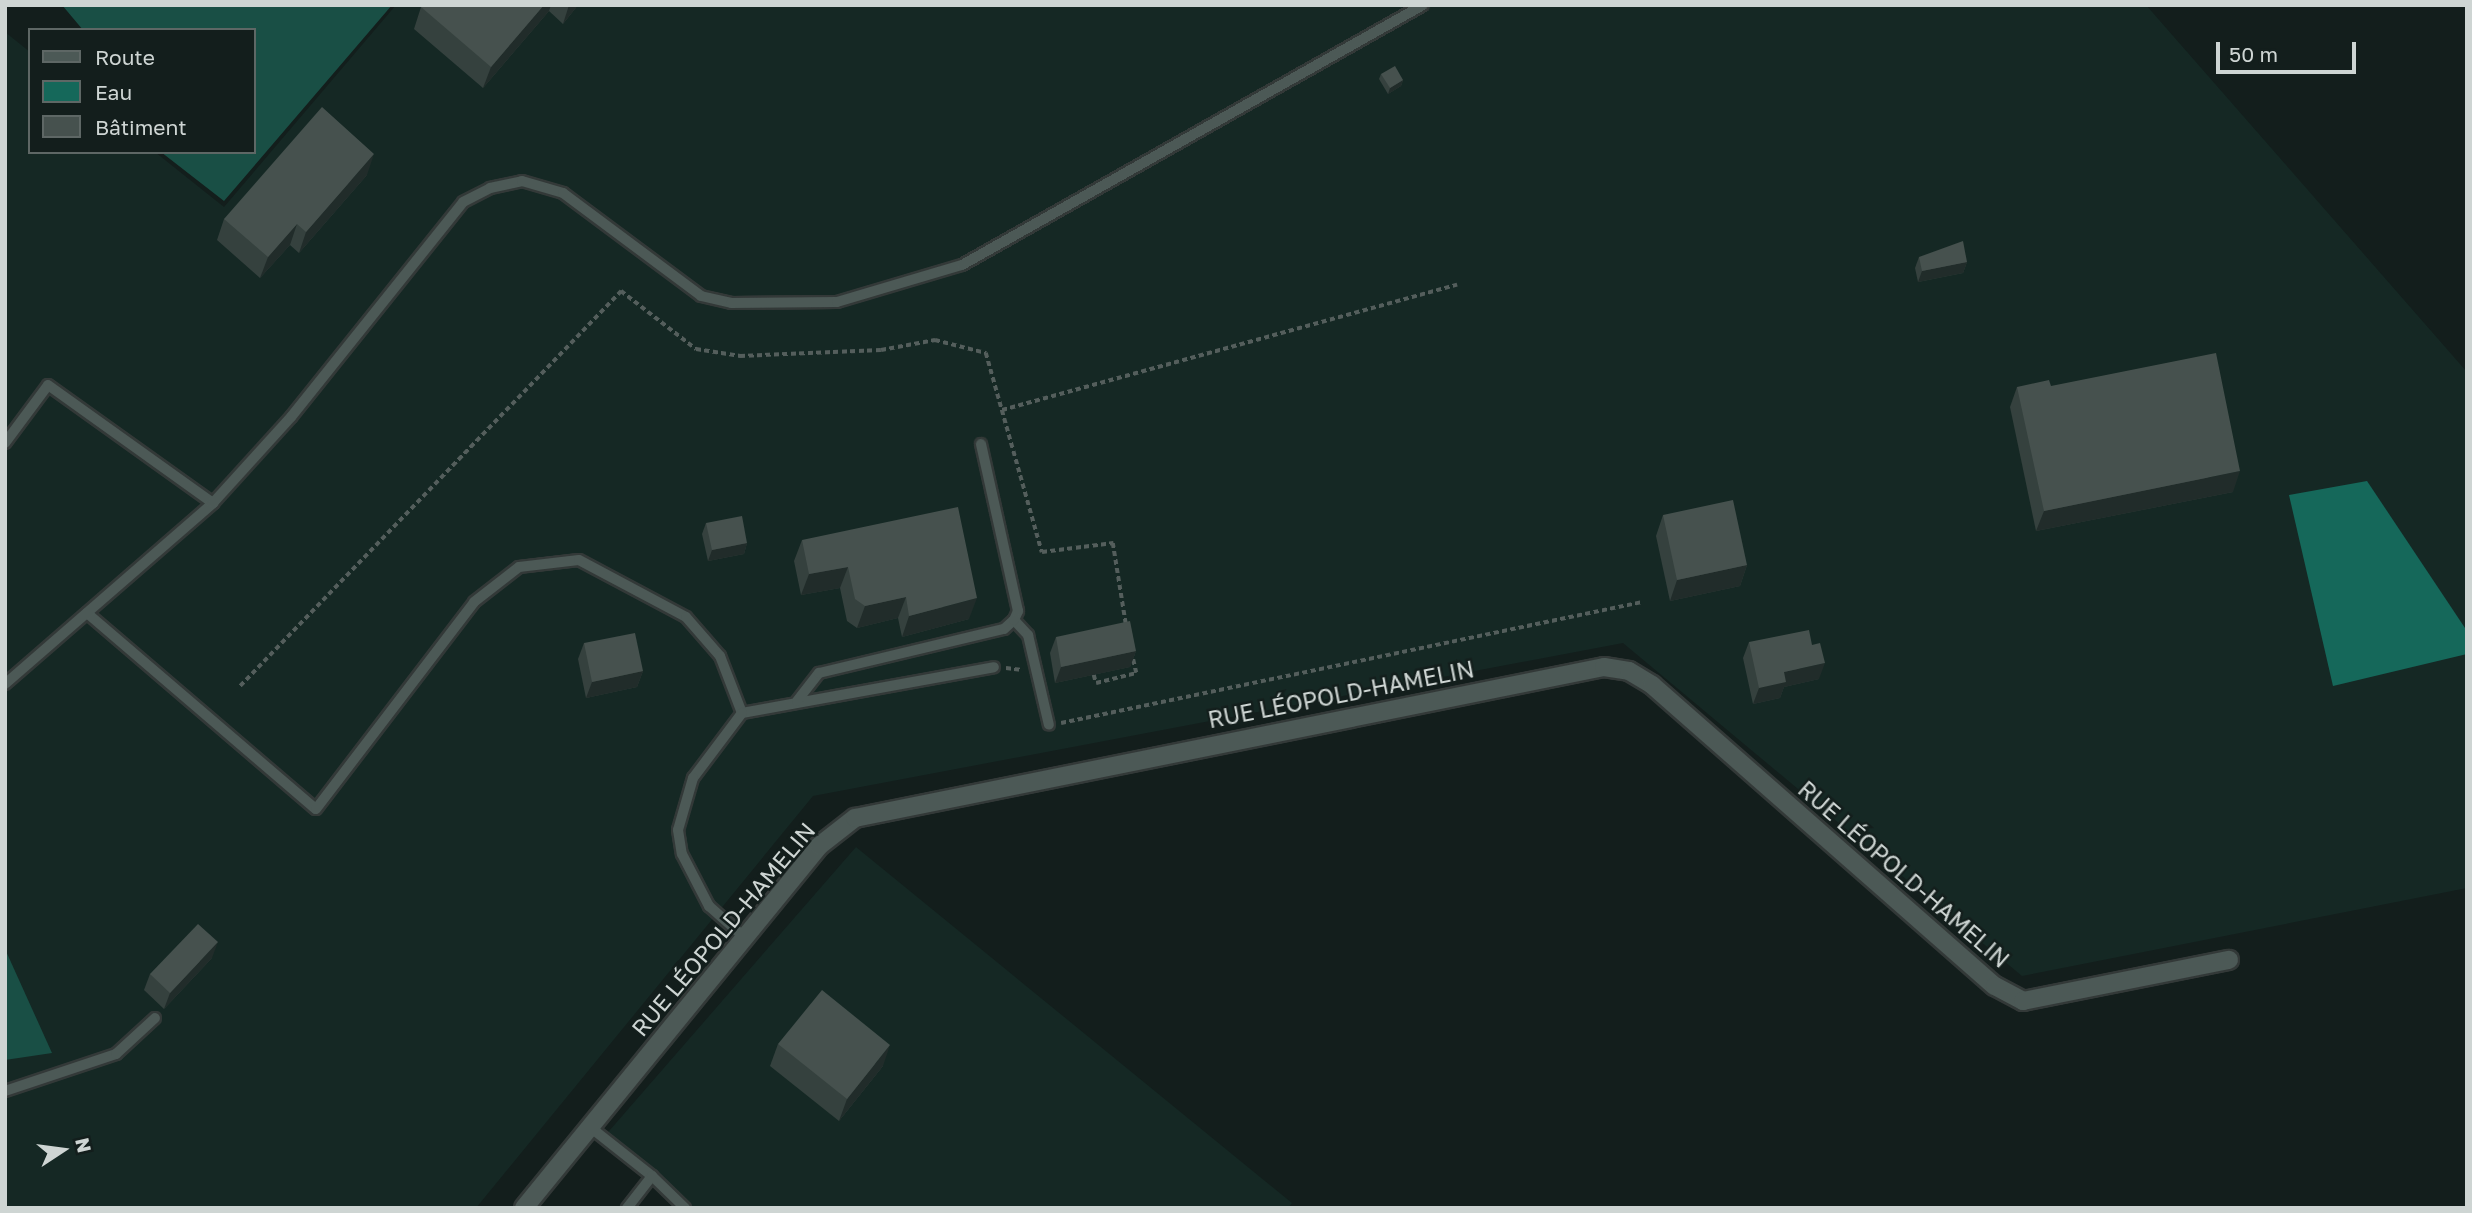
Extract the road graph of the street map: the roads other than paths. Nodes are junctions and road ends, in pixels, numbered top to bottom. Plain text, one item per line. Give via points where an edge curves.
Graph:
1 (1423, 5) edge
2 (5, 443) edge
3 (981, 444) dead end
4 (213, 503) junction
5 (87, 613) junction
6 (1014, 620) junction
7 (994, 667) dead end
8 (5, 684) edge
9 (797, 701) junction
10 (742, 713) junction
11 (1049, 725) road end
12 (744, 937) junction
13 (2229, 960) dead end
14 (155, 1018) dead end
15 (5, 1091) edge
16 (590, 1127) junction
17 (652, 1176) junction
18 (524, 1208) edge
19 (627, 1208) edge
20 (685, 1208) edge

1 - 4 lane via 962,265 837,302 731,303 701,296 563,193 522,181 490,188 463,202 291,417
2 - 4 lane via 48,385
3 - 6 lane
4 - 5 lane
5 - 8 lane
5 - 10 lane via 316,809 474,602 519,567 579,560 686,617 720,656
6 - 9 lane via 1004,629 819,673
6 - 11 lane via 1028,635
7 - 9 lane via 840,699
9 - 10 lane
10 - 12 lane via 692,779 678,830 682,854 709,906
12 - 13 street, RUE LÉOPOLD-HAMELIN via 819,846 855,818 1604,667 1652,685 1995,986 2023,1001
12 - 16 street, RUE LÉOPOLD-HAMELIN
14 - 15 lane via 116,1054
16 - 17 lane
16 - 18 street, RUE LÉOPOLD-HAMELIN
17 - 19 lane
17 - 20 lane

